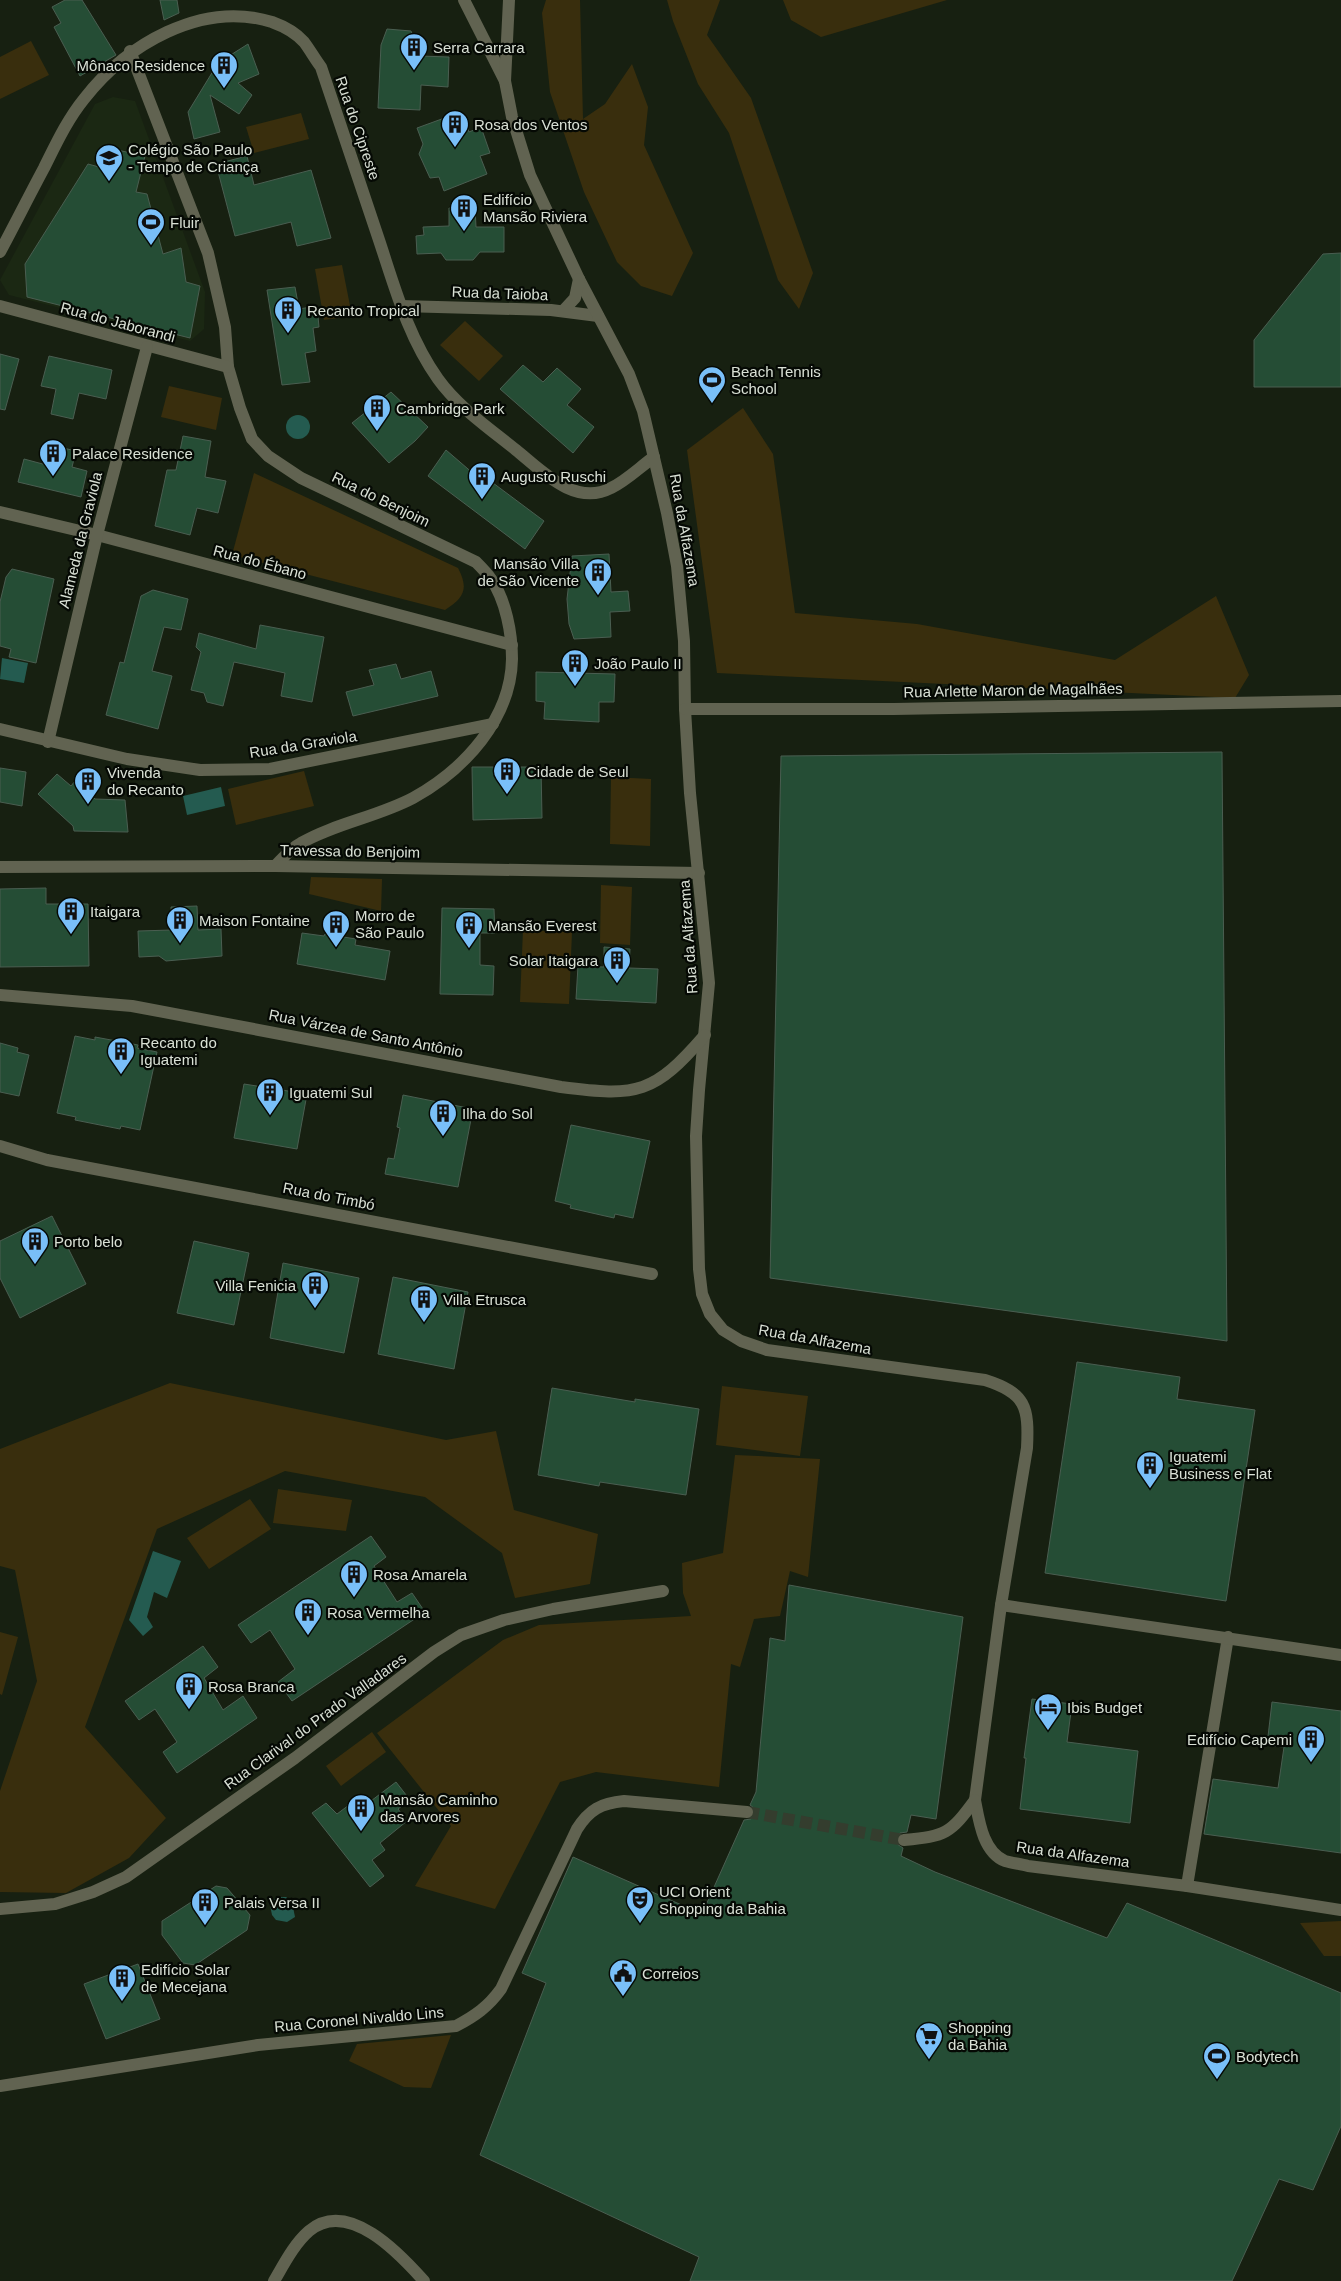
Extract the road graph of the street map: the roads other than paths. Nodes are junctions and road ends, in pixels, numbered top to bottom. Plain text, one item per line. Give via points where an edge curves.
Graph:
1 (464, 0) edge
2 (509, 0) edge
3 (130, 51) junction
4 (505, 81) junction
5 (0, 252) edge
6 (579, 279) junction
7 (0, 306) edge
8 (401, 306) junction
9 (563, 312) junction
10 (598, 316) junction
11 (146, 347) junction
12 (228, 367) junction
13 (654, 457) junction
14 (0, 512) edge
15 (97, 535) junction
16 (512, 645) junction
17 (1341, 701) edge
18 (685, 709) junction
19 (493, 724) junction
20 (0, 729) edge
21 (48, 742) junction
22 (275, 866) junction
23 (0, 867) edge
24 (699, 873) junction
25 (0, 995) edge
26 (705, 1035) junction
27 (0, 1146) edge
28 (652, 1274) dead end
29 (663, 1590) dead end
30 (1001, 1605) junction
31 (1228, 1637) junction
32 (1341, 1655) edge
33 (975, 1800) junction
34 (747, 1812) tunnel mouth
35 (904, 1840) tunnel mouth
36 (1187, 1886) junction
37 (0, 1909) edge
38 (1341, 1910) edge
39 (0, 2086) edge
40 (274, 2281) edge
41 (424, 2281) edge

1 - 4 street, Rua da Alfazema
2 - 4 street, Rua da Alfazema
3 - 5 street, Rua do Cipreste via 104,75 64,128
3 - 8 street, Rua do Cipreste via 164,29 195,16 230,10 261,16 303,41 321,67
3 - 12 street, Rua do Benjoim via 208,252 225,327
4 - 6 street, Rua da Alfazema via 530,175
6 - 9 street via 575,298
6 - 10 street, Rua da Alfazema
7 - 11 street, Rua do Jaborandi
8 - 9 street, Rua da Taioba
8 - 13 street, Rua do Cipreste via 420,352 439,381 461,405 558,484 577,492 610,489
9 - 10 street, Rua da Taioba
10 - 13 street, Rua da Alfazema via 629,374 643,410
11 - 12 street, Rua do Jaborandi
11 - 15 street, Alameda da Graviola
12 - 16 street, Rua do Benjoim via 252,439 268,456 300,478 476,562 492,579 503,604
13 - 18 street, Rua da Alfazema via 677,566 684,641
14 - 15 street, Rua do Ébano
15 - 16 street, Rua do Ébano
15 - 21 street, Alameda da Graviola
16 - 19 street, Rua do Benjoim via 511,671
17 - 18 street, Rua Arlette Maron de Magalhães
18 - 24 street, Rua da Alfazema
19 - 21 street, Rua da Graviola via 270,768 200,770
19 - 22 street, Rua do Benjoim via 474,751 445,777 413,798 299,844
20 - 21 street, Rua da Graviola
22 - 23 street, Travessa do Benjoim
22 - 24 street, Travessa do Benjoim
24 - 26 street, Rua da Alfazema via 710,983
25 - 26 street, Rua Várzea de Santo Antônio via 132,1006 598,1092 633,1091 659,1081 682,1062
26 - 30 street, Rua da Alfazema via 696,1136 699,1269 702,1294 710,1314 723,1330 741,1341 767,1350 985,1380 1004,1386 1016,1395 1024,1408 1028,1425 1027,1448
27 - 28 street, Rua do Timbó via 47,1160
29 - 37 street, Rua Clarival do Prado Valladares via 553,1609 504,1620 461,1635 126,1877 55,1904
30 - 31 street
30 - 33 street, Rua da Alfazema
31 - 32 street
31 - 36 street
33 - 35 street via 951,1829 936,1837
33 - 36 street, Rua da Alfazema via 989,1847 1004,1860 1028,1866
34 - 39 street, Rua Coronel Nivaldo Lins via 624,1801 595,1808 577,1829 501,1989 482,2011 456,2026 258,2045
36 - 38 street, Rua da Alfazema
40 - 41 street via 309,2231 323,2222 341,2221 360,2226 398,2252

